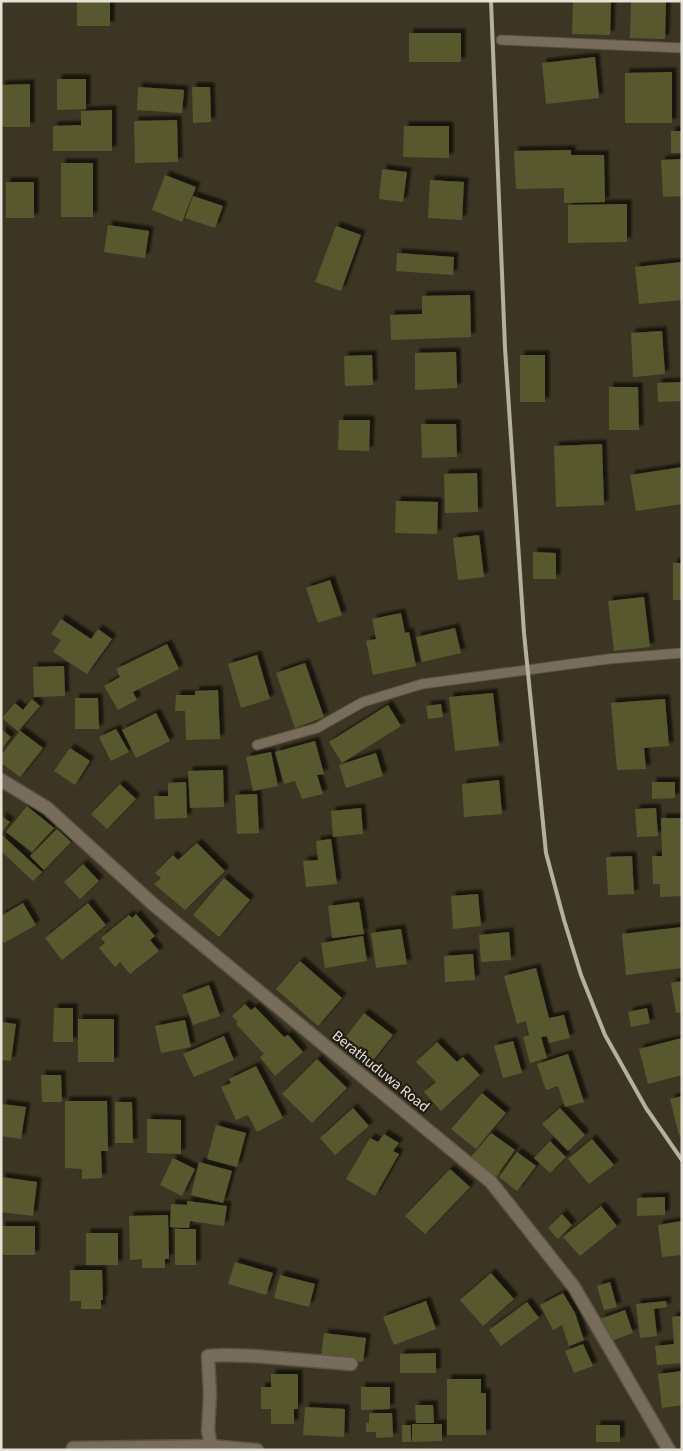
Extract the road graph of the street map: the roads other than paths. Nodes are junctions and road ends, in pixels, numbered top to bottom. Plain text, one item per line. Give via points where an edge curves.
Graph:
1 (502, 40) dead end
2 (682, 48) edge
3 (682, 653) edge
4 (257, 745) dead end
5 (1, 780) edge
6 (352, 1364) dead end
7 (211, 1446) junction
8 (73, 1448) dead end
9 (257, 1450) edge
10 (669, 1450) edge

1 - 2 lane
3 - 4 lane via 608,659 422,684 364,702 318,728
5 - 10 street, Berathuduwa Road via 47,808 154,905 491,1182 574,1287
6 - 7 street via 226,1354 208,1356
7 - 8 street
7 - 9 street

